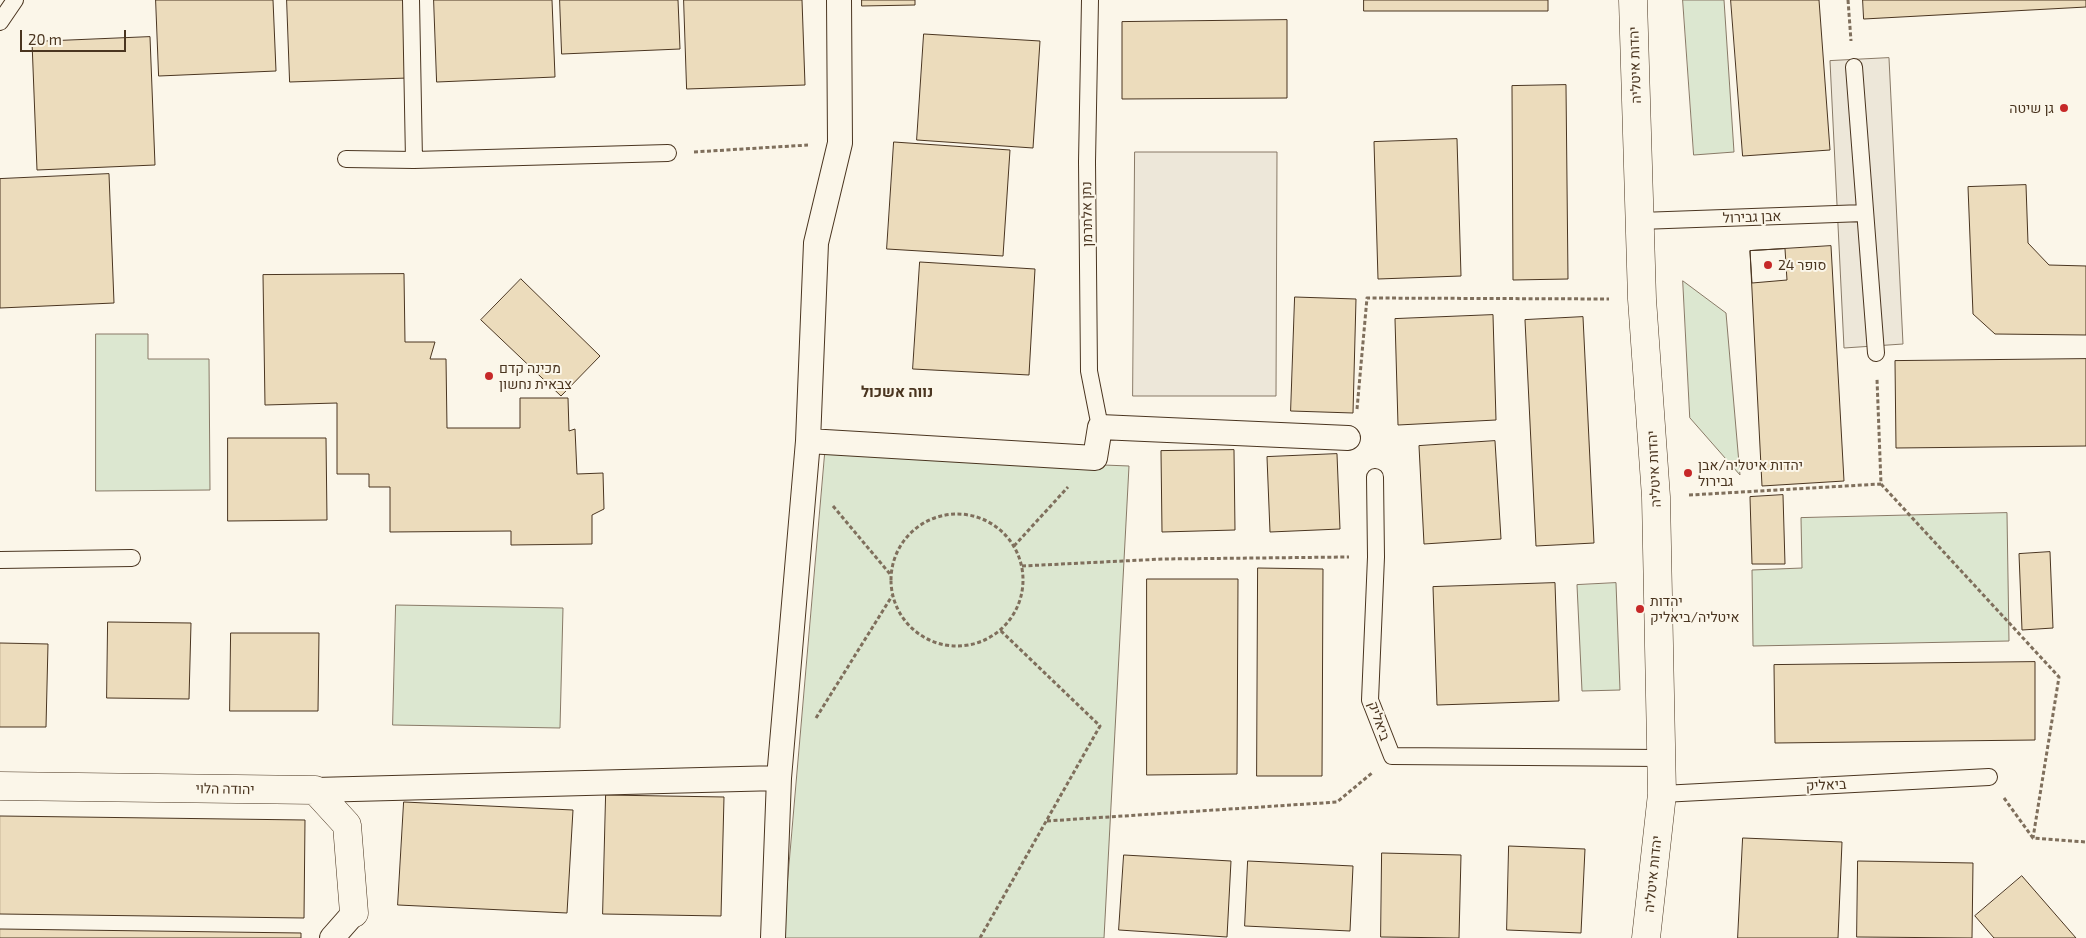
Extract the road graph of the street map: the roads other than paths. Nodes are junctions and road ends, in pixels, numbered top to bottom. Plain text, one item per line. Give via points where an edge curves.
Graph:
1 (15, 0) edge
2 (410, 0) edge
3 (839, 0) edge
4 (1090, 0) edge
5 (1633, 0) edge
6 (0, 22) edge
7 (1854, 67) road end
8 (668, 153) road end
9 (346, 158) dead end
10 (414, 160) junction
11 (1864, 213) junction
12 (1640, 221) junction
13 (1876, 353) road end
14 (1100, 427) junction
15 (1348, 438) road end
16 (808, 441) junction
17 (1375, 477) dead end
18 (132, 558) dead end
19 (0, 560) edge
20 (1660, 758) junction
21 (1989, 777) road end
22 (780, 778) junction
23 (0, 786) edge
24 (315, 790) junction
25 (1662, 794) junction
26 (354, 912) joint
27 (332, 938) edge
28 (773, 938) edge
29 (1646, 938) edge

1 - 6 lane
2 - 10 lane
3 - 16 street via 840,143 816,244
4 - 14 lane, נתן אלתרמן via 1087,162 1089,371
5 - 12 street, יהדות איטליה
7 - 11 lane
8 - 10 lane
9 - 10 lane
11 - 12 lane, אבן גבירול
11 - 13 lane
12 - 20 street, יהדות איטליה via 1642,299 1656,497
14 - 15 street
14 - 16 street via 1095,458
16 - 22 street
17 - 20 lane, ביאליק via 1376,557 1370,700 1392,756
18 - 19 lane
20 - 25 street, יהדות איטליה
21 - 25 lane, ביאליק
22 - 24 street
22 - 28 street
23 - 24 street, יהודה הלוי
24 - 26 street via 347,825
25 - 29 street, יהדות איטליה
26 - 27 street

